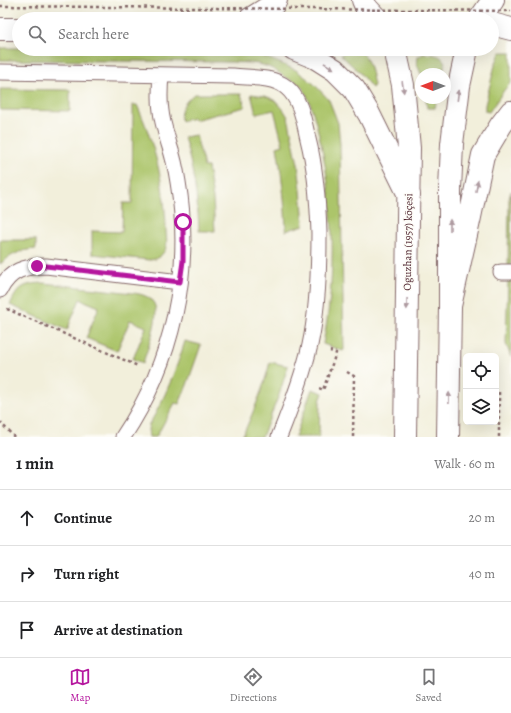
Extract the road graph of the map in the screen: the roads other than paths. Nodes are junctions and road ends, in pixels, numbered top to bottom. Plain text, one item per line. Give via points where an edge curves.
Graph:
1 (276, 0) edge
2 (363, 0) edge
3 (494, 0) edge
4 (261, 12) edge
5 (371, 12) edge
6 (485, 12) edge
7 (499, 26) edge
8 (0, 28) edge
9 (12, 29) edge
10 (511, 29) edge
11 (311, 56) edge
12 (397, 56) edge
13 (465, 56) edge
14 (0, 72) edge
15 (161, 75) junction
16 (511, 112) edge
17 (409, 196) junction
18 (180, 282) junction
19 (0, 290) edge
20 (450, 306) junction
21 (123, 437) edge
22 (280, 437) edge
23 (405, 437) edge
24 (448, 437) edge

1 - 4 main road
2 - 5 main road
3 - 6 main road
7 - 10 main road
8 - 9 main road
11 -> 17 main road via 336,70 354,89 370,114
12 -> 17 main road, Oguzhan (1957) köçesi via 403,85 409,148
20 -> 13 main road via 452,144
14 - 15 lane
15 - 18 lane via 161,112 175,165 181,203 183,261
15 - 22 lane via 264,79 286,87 294,94 299,106 311,150 317,194 318,278 310,344
20 -> 16 main road via 483,155
17 -> 23 main road, Oguzhan (1957) köçesi
18 - 19 lane via 37,266 17,271 8,277
18 - 21 lane via 175,318 162,361 141,408
24 -> 20 main road

